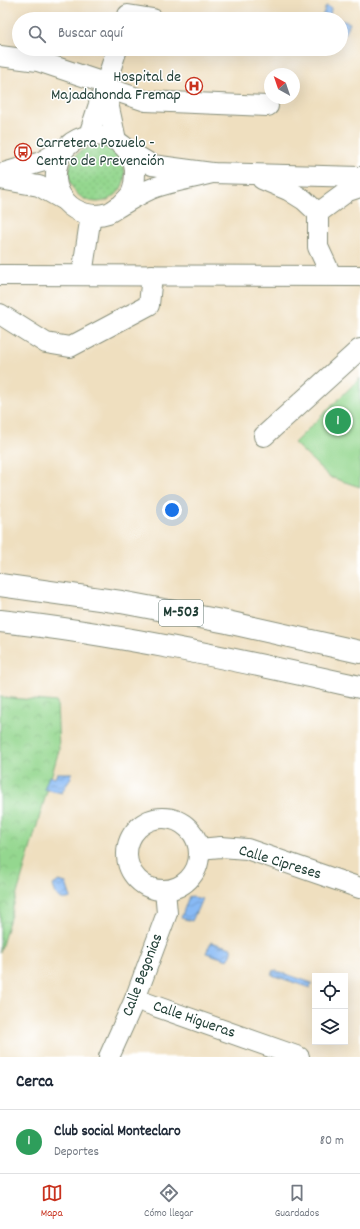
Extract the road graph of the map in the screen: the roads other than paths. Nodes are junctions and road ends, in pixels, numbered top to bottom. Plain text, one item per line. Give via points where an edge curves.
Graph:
1 (0, 56) edge
2 (115, 56) edge
3 (104, 87) junction
4 (268, 106) dead end
5 (89, 135) junction
6 (122, 145) junction
7 (65, 148) junction
8 (212, 173) junction
9 (0, 174) edge
10 (251, 174) junction
11 (360, 177) edge
12 (0, 179) edge
13 (360, 187) edge
14 (62, 198) junction
15 (121, 206) junction
16 (318, 213) junction
17 (91, 215) junction
18 (0, 275) edge
19 (82, 275) junction
20 (152, 275) junction
21 (331, 275) junction
22 (360, 276) edge
23 (0, 314) edge
24 (360, 350) edge
25 (264, 436) dead end
26 (0, 585) edge
27 (0, 621) edge
28 (45, 626) junction
29 (0, 627) edge
30 (360, 652) edge
31 (360, 687) edge
32 (199, 850) junction
33 (360, 888) edge
34 (165, 890) junction
35 (134, 999) junction
36 (109, 1057) edge
37 (299, 1057) edge

1 - 3 street via 38,61 98,81
2 - 3 street
3 - 4 street via 146,101
3 - 5 street
3 - 6 street
5 - 6 street via 103,135
5 - 7 street
6 - 8 street via 152,165
6 - 15 street via 134,163 136,179 131,193
7 - 9 street via 41,162
7 - 14 street via 58,160 55,173 56,186
8 - 10 street
8 - 15 street via 155,188
10 - 11 street
10 - 16 street via 288,190
12 - 14 street via 39,186
13 - 16 street via 348,191
14 - 17 street via 70,207
15 - 17 street via 107,213
16 - 21 street via 318,247
17 - 19 street
18 - 19 street
19 - 20 street
20 - 21 street
20 - 23 street via 149,305 70,347 46,343
21 - 22 street
24 - 25 street
26 - 30 highway, M-503 via 121,602 227,622
27 - 28 highway, M-503
28 - 29 highway
28 - 31 highway, M-503 via 209,655
32 - 33 street, Calle Cipreses via 221,847 247,849
32 - 34 street via 199,861 187,882 177,888
32 - 34 street via 196,838 189,828 168,818 145,823 136,831 127,852 134,875 148,886
34 - 35 street, Calle Begonias via 167,913
35 - 36 street, Calle Begonias
35 - 37 street, Calle Higueras

